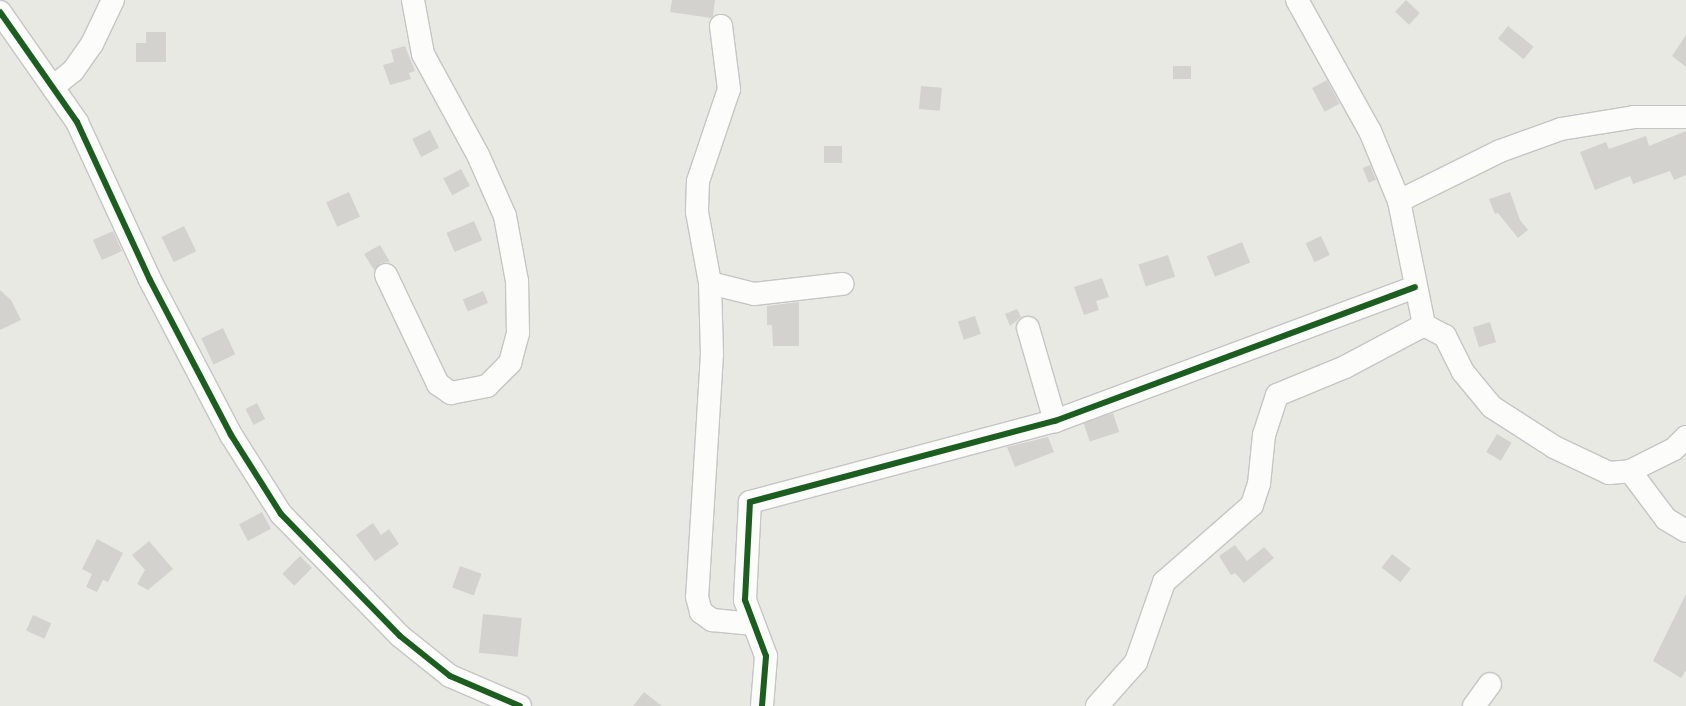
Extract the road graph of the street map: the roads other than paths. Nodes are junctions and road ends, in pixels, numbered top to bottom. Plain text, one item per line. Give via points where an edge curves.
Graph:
1 (113, 0) edge
2 (413, 0) edge
3 (1297, 0) edge
4 (0, 12) edge
5 (721, 26) dead end
6 (53, 87) junction
7 (1686, 117) edge
8 (1399, 202) junction
9 (386, 275) dead end
10 (710, 283) junction
11 (842, 284) dead end
12 (1415, 287) junction
13 (1424, 325) junction
14 (1028, 328) dead end
15 (1055, 421) junction
16 (1682, 448) edge
17 (1630, 471) junction
18 (1686, 531) edge
19 (754, 624) junction
20 (1490, 684) dead end
21 (520, 706) edge
22 (762, 706) edge
23 (1097, 706) edge
24 (1474, 706) edge

1 - 6 street via 92,44 73,71
2 - 9 street via 423,54 478,154 505,216 517,281 518,333 510,363 487,386 451,393 438,384
3 - 8 street via 1370,132
4 - 6 street
5 - 10 street via 729,89 698,181 697,212
6 - 21 street via 77,122 150,280 231,435 281,514 400,636 450,676
7 - 8 street via 1634,117 1561,129 1500,151
8 - 12 street
10 - 11 street via 754,294
10 - 19 street via 712,354 697,597 701,612 712,620
12 - 13 street
12 - 15 street
13 - 17 street via 1446,336 1463,372 1492,407 1554,447 1609,473
13 - 23 street via 1346,367 1277,395 1264,435 1259,484 1252,505 1164,582 1136,662
14 - 15 street
15 - 19 street via 750,502 745,600
16 - 17 street
17 - 18 street via 1666,519
19 - 22 street via 766,656
20 - 24 street

